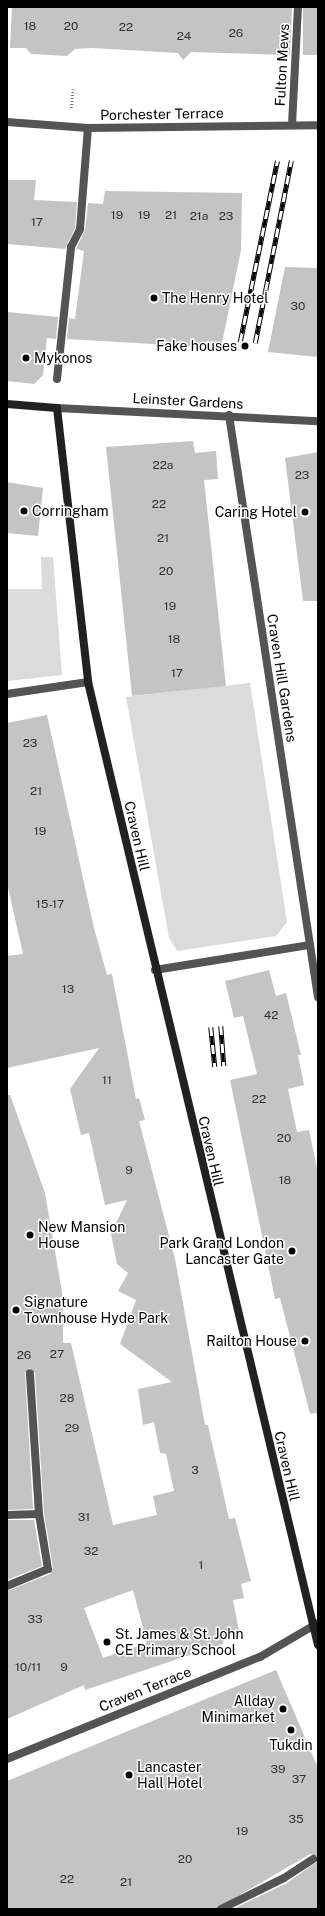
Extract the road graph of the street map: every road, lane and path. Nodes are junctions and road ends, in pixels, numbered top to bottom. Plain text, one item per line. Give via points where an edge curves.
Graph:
1 (298, 7) edge
2 (73, 89) dead end
3 (71, 107) dead end
4 (7, 122) edge
5 (292, 125) junction
6 (318, 125) edge
7 (88, 128) junction
8 (57, 379) dead end
9 (7, 404) edge
10 (58, 408) junction
11 (229, 415) junction
12 (318, 421) edge
13 (88, 682) junction
14 (7, 694) edge
15 (310, 944) junction
16 (155, 970) junction
17 (318, 997) edge
18 (30, 1373) dead end
19 (39, 1514) junction
20 (7, 1515) edge
21 (7, 1586) edge
22 (315, 1625) edge
23 (318, 1645) edge
24 (7, 1759) edge
25 (313, 1859) dead end
26 (220, 1909) edge

1 - 5 street, Fulton Mews
2 - 3 path
4 - 7 street, Porchester Terrace
5 - 6 street, Porchester Terrace
5 - 7 street, Porchester Terrace
7 - 8 street via 80,229 71,247
9 - 10 main road
10 - 11 street, Leinster Gardens
10 - 13 main road
11 - 12 street, Leinster Gardens
11 - 15 street, Craven Hill Gardens
13 - 14 street
13 - 16 main road, Craven Hill
15 - 16 street
15 - 17 street, Craven Hill Gardens
16 - 22 main road, Craven Hill
18 - 19 street
19 - 20 street
19 - 21 street via 48,1569
22 - 23 main road, Craven Hill
22 - 24 street, Craven Terrace via 260,1657
25 - 26 street via 284,1878

